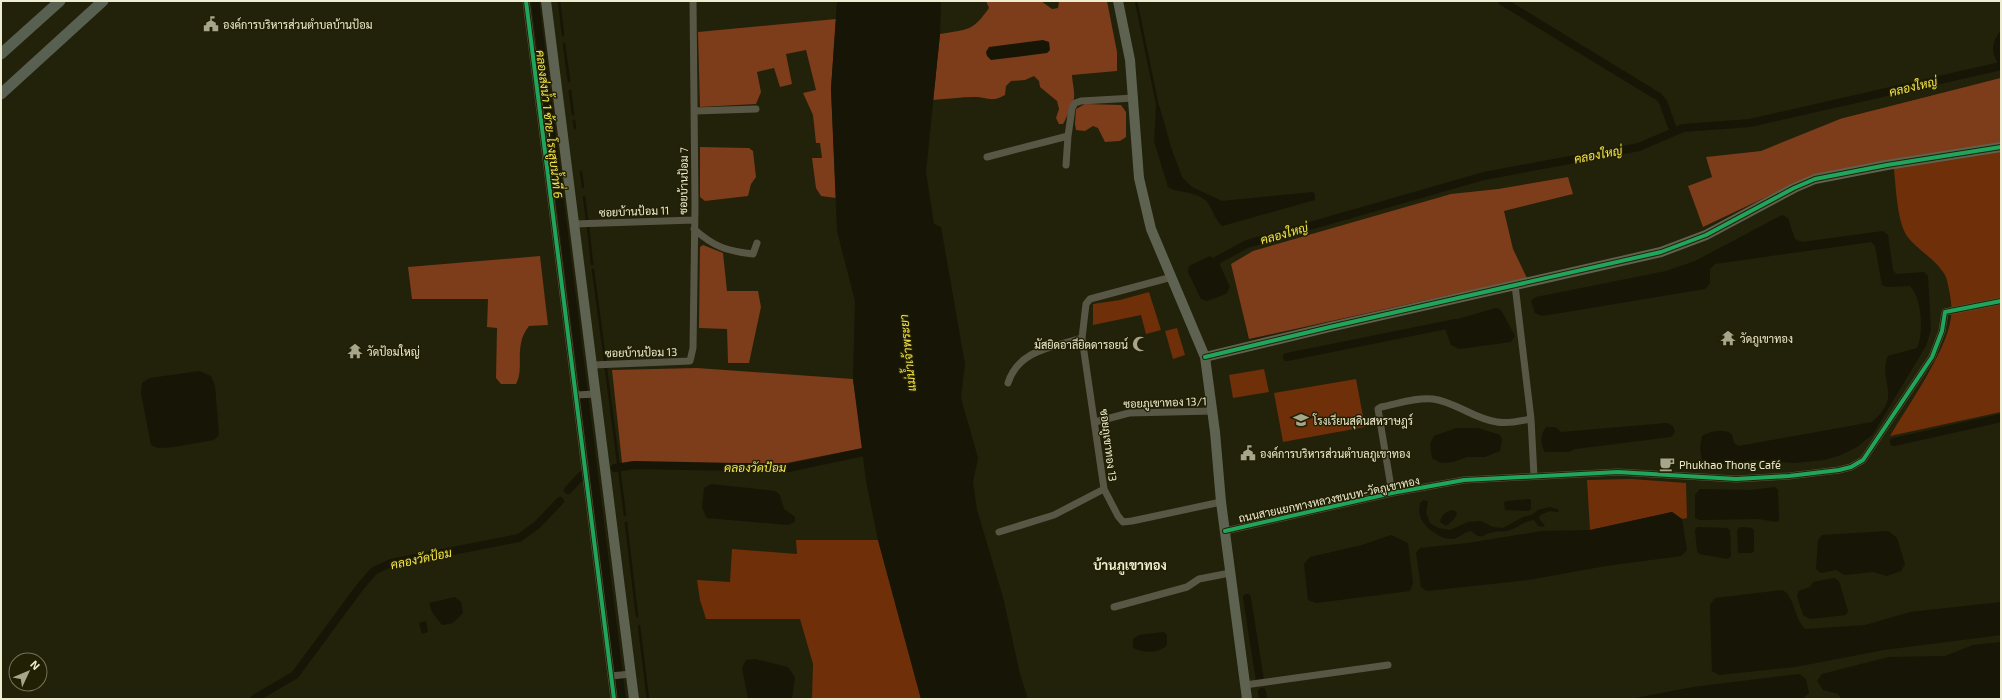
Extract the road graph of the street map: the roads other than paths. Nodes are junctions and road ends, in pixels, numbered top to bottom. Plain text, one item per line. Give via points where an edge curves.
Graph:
1 (60, 1) edge
2 (526, 1) edge
3 (546, 1) edge
4 (693, 1) edge
5 (1118, 1) edge
6 (102, 3) edge
7 (1, 54) edge
8 (1, 94) edge
9 (1134, 98) junction
10 (756, 109) dead end
11 (694, 111) junction
12 (1068, 136) junction
13 (2001, 147) edge
14 (987, 157) dead end
15 (1066, 165) dead end
16 (694, 220) junction
17 (574, 224) junction
18 (694, 229) junction
19 (757, 243) dead end
20 (1172, 277) junction
21 (1515, 285) junction
22 (2001, 301) edge
23 (1082, 338) junction
24 (1205, 357) junction
25 (690, 361) joint
26 (592, 365) junction
27 (1008, 383) dead end
28 (593, 394) junction
29 (578, 395) junction
30 (1213, 411) junction
31 (1531, 419) junction
32 (1095, 422) junction
33 (1534, 476) junction
34 (1104, 489) junction
35 (1392, 493) junction
36 (1221, 502) junction
37 (1225, 531) junction
38 (999, 532) dead end
39 (1230, 573) junction
40 (1114, 607) dead end
41 (1388, 665) dead end
42 (628, 675) junction
43 (613, 676) junction
44 (1245, 685) junction
45 (614, 699) edge
46 (634, 699) edge
47 (1247, 699) edge

1 - 7 main road
2 - 29 street
3 - 17 street
4 - 11 street, ซอยบ้านป้อม 7
5 - 9 street via 1130,60
6 - 8 main road
9 - 12 street via 1075,103
9 - 20 street via 1139,178 1151,228
10 - 11 street
11 - 16 street, ซอยบ้านป้อม 7
12 - 14 street
12 - 15 street
13 - 21 street via 1815,179 1688,243 1661,252
16 - 17 street, ซอยบ้านป้อม 11
16 - 18 street, ซอยบ้านป้อม 7
17 - 26 street
18 - 19 street via 706,240 728,251 753,254
18 - 25 street, ซอยบ้านป้อม 7 via 693,348
20 - 23 street, ซอยภูเขาทอง 13 via 1090,300 1086,304
20 - 24 street
21 - 24 street
21 - 31 street
22 - 33 street, ถนนสายแยกทางหลวงชนบท-วัดภูเขาทอง via 1945,312 1942,332 1932,357 1863,460 1851,468 1789,476 1736,479 1629,472
23 - 27 street via 1034,352 1011,373
23 - 32 street, ซอยภูเขาทอง 13
24 - 30 street
25 - 26 street, ซอยบ้านป้อม 13
26 - 28 street
28 - 29 street
28 - 42 street
29 - 43 street
30 - 32 street, ซอยภูเขาทอง 13/1 via 1129,413
30 - 36 street
31 - 33 street
31 - 35 street via 1498,423 1432,399 1381,407 1378,409
32 - 34 street, ซอยภูเขาทอง 13
33 - 35 street, ถนนสายแยกทางหลวงชนบท-วัดภูเขาทอง via 1464,480
34 - 36 street, ซอยภูเขาทอง 13 via 1123,522
34 - 38 street via 1054,515
35 - 37 street, ถนนสายแยกทางหลวงชนบท-วัดภูเขาทอง
36 - 37 street
37 - 39 street
39 - 40 street via 1199,579 1187,587
39 - 44 street
41 - 44 street
42 - 43 street
42 - 46 street
43 - 45 street
44 - 47 street

